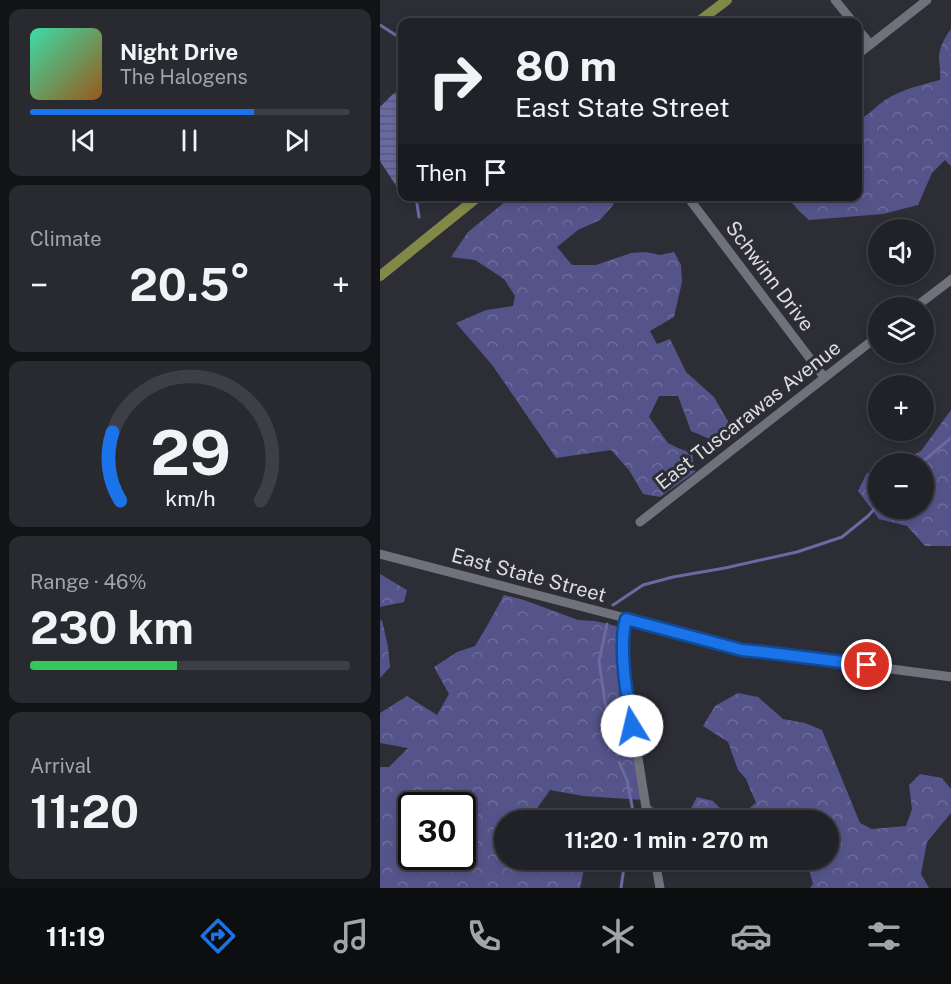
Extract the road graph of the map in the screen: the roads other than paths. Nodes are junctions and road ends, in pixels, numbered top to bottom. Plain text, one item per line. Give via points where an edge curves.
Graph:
1 (727, 0) edge
2 (835, 0) edge
3 (927, 0) edge
4 (703, 18) edge
5 (850, 18) edge
6 (862, 35) edge
7 (870, 45) junction
8 (862, 51) edge
9 (473, 201) edge
10 (691, 201) edge
11 (380, 276) edge
12 (952, 279) edge
13 (928, 297) edge
14 (868, 344) edge
15 (824, 377) junction
16 (640, 522) dead end
17 (380, 554) edge
18 (626, 619) junction
19 (952, 676) edge
20 (646, 810) edge
21 (657, 870) edge
22 (660, 888) edge

1 - 4 main road
2 - 5 street
3 - 7 street
6 - 7 street
7 - 8 street
9 - 11 main road
10 - 15 street, Schwinn Drive
12 - 13 street
14 - 15 street, East Tuscarawas Avenue
15 - 16 street, East Tuscarawas Avenue
17 - 18 street, East State Street
18 - 19 street, East State Street via 742,650
18 - 20 street via 626,683
21 - 22 street

